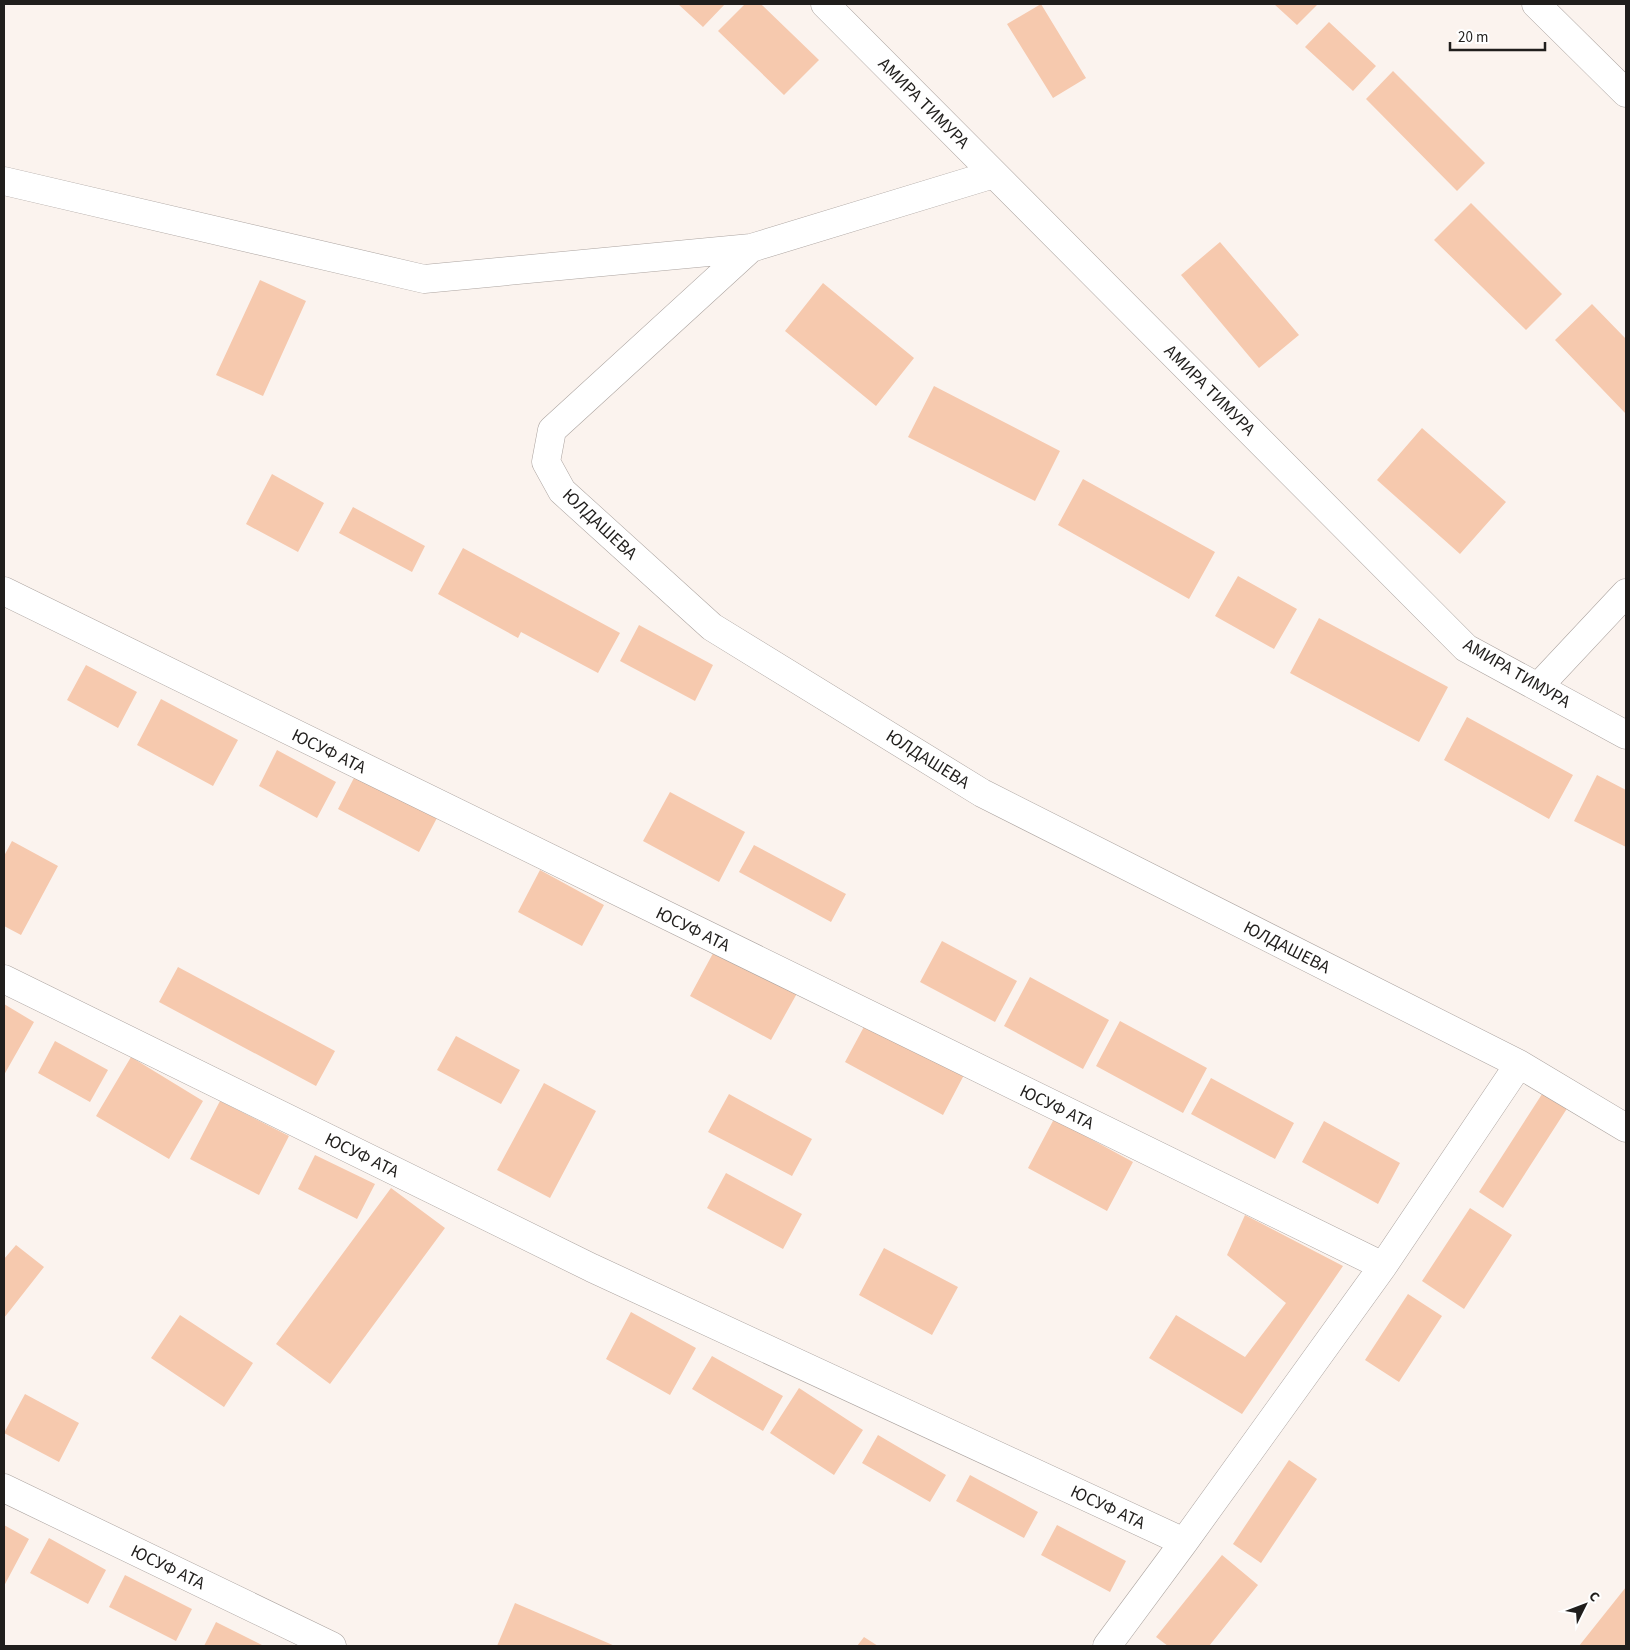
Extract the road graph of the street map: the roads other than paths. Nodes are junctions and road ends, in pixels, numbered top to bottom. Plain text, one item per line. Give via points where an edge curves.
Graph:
1 (825, 4) edge
2 (1544, 6) edge
3 (1626, 92) edge
4 (994, 174) junction
5 (4, 181) edge
6 (750, 248) junction
7 (4, 591) edge
8 (1626, 593) edge
9 (1538, 687) junction
10 (1626, 734) edge
11 (4, 979) edge
12 (1519, 1064) junction
13 (1626, 1128) edge
14 (1382, 1266) junction
15 (4, 1488) edge
16 (1184, 1542) junction
17 (332, 1646) edge
18 (1107, 1646) edge

1 - 4 street, АМИРА ТИМУРА
2 - 3 street
4 - 6 street
4 - 9 street, АМИРА ТИМУРА via 1466,648
5 - 6 street via 424,279
6 - 12 street, ЮЛДАШЕВА via 552,430 546,462 562,491 712,627 982,792
7 - 14 street, ЮСУФ АТА
8 - 9 street
9 - 10 street, АМИРА ТИМУРА
11 - 16 street, ЮСУФ АТА via 592,1268
12 - 13 street, ЮЛДАШЕВА
12 - 14 street
14 - 16 street
15 - 17 street, ЮСУФ АТА
16 - 18 street

